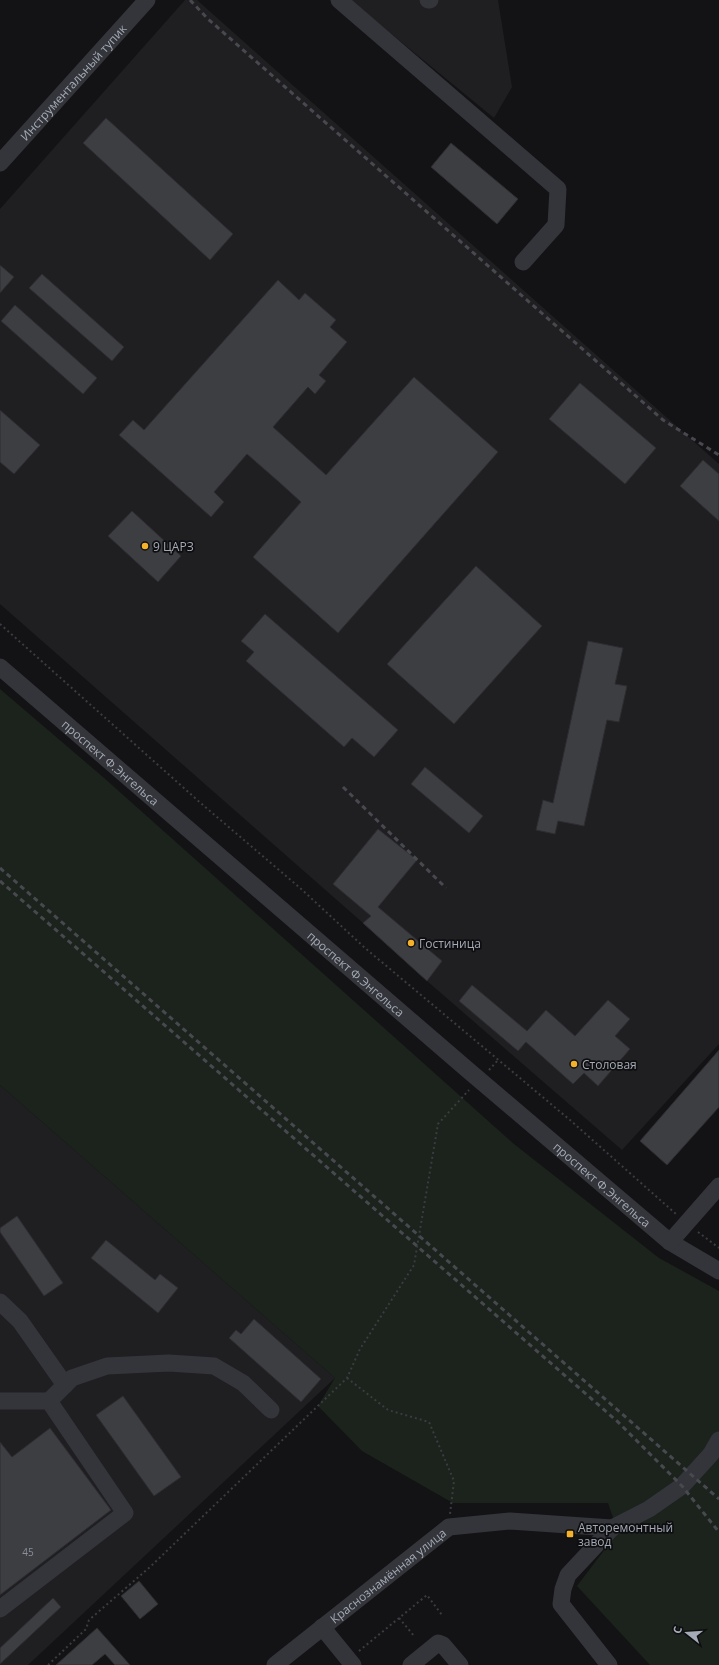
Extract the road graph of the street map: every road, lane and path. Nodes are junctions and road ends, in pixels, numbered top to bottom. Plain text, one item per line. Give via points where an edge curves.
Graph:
1 (147, 0) edge
2 (339, 0) edge
3 (0, 164) edge
4 (523, 262) dead end
5 (0, 624) edge
6 (0, 668) edge
7 (499, 1060) junction
8 (479, 1079) junction
9 (719, 1186) edge
10 (686, 1224) junction
11 (670, 1242) junction
12 (719, 1248) edge
13 (719, 1271) edge
14 (0, 1302) edge
15 (347, 1378) junction
16 (66, 1385) junction
17 (3, 1398) edge
18 (49, 1401) junction
19 (271, 1410) dead end
20 (719, 1440) edge
21 (449, 1527) junction
22 (612, 1528) junction
23 (0, 1609) edge
24 (442, 1615) dead end
25 (400, 1618) junction
26 (322, 1627) junction
27 (415, 1637) dead end
28 (351, 1662) edge
29 (48, 1665) edge
30 (275, 1665) edge
31 (410, 1665) edge
32 (460, 1665) edge
33 (610, 1665) edge

1 - 3 street, Инструментальный тупик
2 - 4 street via 558,189 556,225
5 - 7 path via 365,948
6 - 8 street, проспект Ф.Энгельса
7 - 8 path
7 - 10 path
8 - 11 street, проспект Ф.Энгельса
8 - 15 path via 438,1124 414,1265 360,1349
9 - 10 street
10 - 11 street
10 - 12 path
11 - 13 street, проспект Ф.Энгельса
14 - 16 street via 20,1321
15 - 21 path via 388,1410 429,1422 454,1481
15 - 29 path via 150,1567 89,1620 86,1629
16 - 18 street
16 - 19 street via 72,1378 106,1366 169,1362 214,1366 244,1383
17 - 18 street
18 - 23 street via 125,1513
20 - 22 street via 711,1454 682,1486 648,1509
21 - 22 street, Краснознамённая улица via 510,1521
21 - 26 street, Краснознамённая улица
22 - 33 street via 568,1575 562,1589 561,1604
24 - 25 path via 427,1595
25 - 27 path
25 - 28 path
26 - 28 street
26 - 30 street, Краснознамённая улица
31 - 32 street via 438,1643 443,1645

